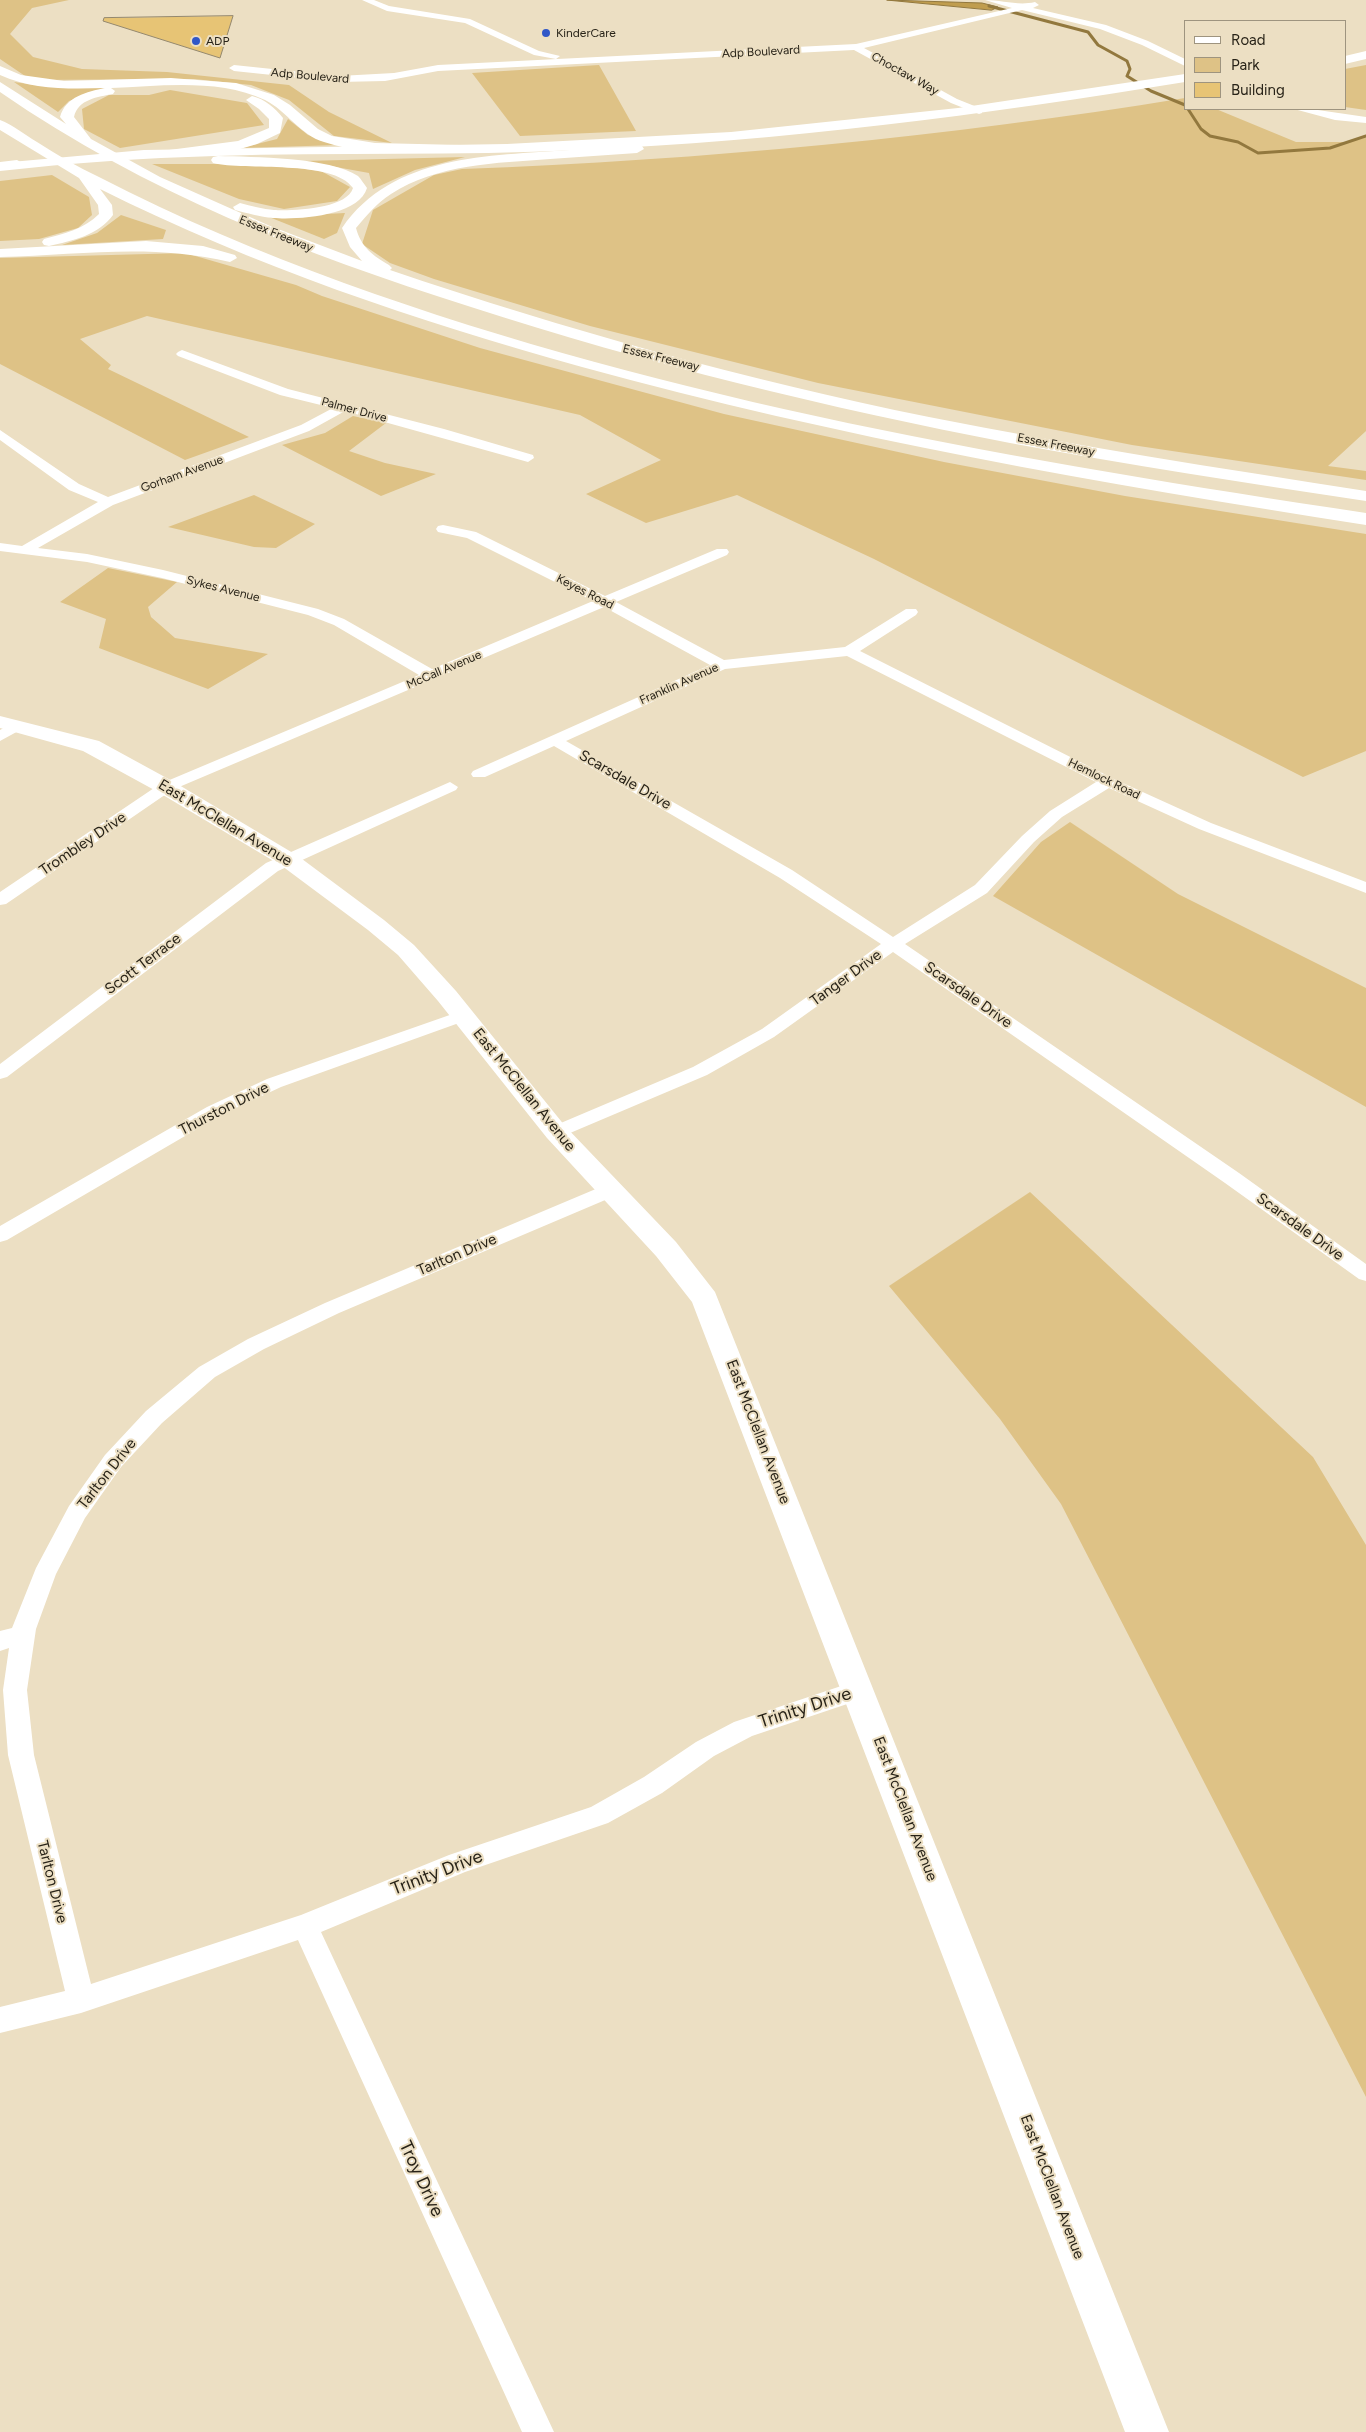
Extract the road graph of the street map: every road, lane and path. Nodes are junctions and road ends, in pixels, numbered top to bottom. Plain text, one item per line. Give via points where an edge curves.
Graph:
1 (366, 0) edge
2 (989, 0) edge
3 (1014, 0) edge
4 (1035, 5) junction
5 (1022, 8) junction
6 (856, 47) junction
7 (1366, 47) edge
8 (1346, 50) edge
9 (538, 53) junction
10 (1366, 56) edge
11 (1346, 60) edge
12 (588, 61) junction
13 (1184, 63) edge
14 (533, 65) junction
15 (234, 68) dead end
16 (0, 70) edge
17 (1184, 78) edge
18 (1172, 80) junction
19 (0, 86) edge
20 (1184, 89) edge
21 (1150, 90) junction
22 (953, 107) junction
23 (1303, 110) edge
24 (1334, 110) edge
25 (979, 111) junction
26 (1366, 115) edge
27 (1366, 120) edge
28 (0, 124) edge
29 (0, 138) edge
30 (796, 139) junction
31 (456, 148) junction
32 (95, 149) junction
33 (637, 149) junction
34 (174, 153) junction
35 (38, 154) junction
36 (209, 159) junction
37 (4, 169) edge
38 (81, 174) junction
39 (150, 178) junction
40 (0, 246) edge
41 (0, 253) edge
42 (483, 307) junction
43 (481, 334) junction
44 (182, 354) dead end
45 (342, 408) junction
46 (0, 434) edge
47 (528, 458) dead end
48 (1366, 496) edge
49 (108, 502) junction
50 (1366, 519) edge
51 (443, 529) dead end
52 (0, 546) edge
53 (26, 549) junction
54 (722, 552) dead end
55 (606, 602) junction
56 (911, 612) dead end
57 (849, 651) junction
58 (722, 665) junction
59 (431, 675) junction
60 (5, 728) edge
61 (554, 740) junction
62 (479, 774) dead end
63 (1108, 782) junction
64 (450, 787) dead end
65 (166, 788) junction
66 (290, 861) junction
67 (1366, 888) edge
68 (0, 900) edge
69 (893, 944) junction
70 (464, 1015) junction
71 (0, 1073) edge
72 (556, 1132) junction
73 (610, 1190) junction
74 (0, 1235) edge
75 (1366, 1274) edge
76 (23, 1635) junction
77 (0, 1641) edge
78 (859, 1690) junction
79 (305, 1926) junction
80 (81, 2000) junction
81 (0, 2020) edge
82 (538, 2432) edge
83 (1147, 2432) edge

1 - 9 street via 388,8 466,21
2 - 5 street
3 - 4 street
4 - 5 street, Adp Boulevard
4 - 13 street via 1121,26
5 - 6 street, Adp Boulevard
5 - 13 street via 1103,28 1145,43
6 - 12 street, Adp Boulevard
6 - 22 street, Choctaw Way
7 - 8 main road
9 - 12 street
9 - 14 street
10 - 11 main road
12 - 14 street, Adp Boulevard
13 - 18 main road
14 - 15 street, Adp Boulevard via 339,79
16 - 31 main road via 14,78 45,84 174,81 222,86 278,102 317,135 330,140 369,146
17 - 18 main road
18 - 21 main road
19 - 32 main road, Essex Freeway
20 - 21 main road
21 - 25 main road
21 - 30 main road via 949,126
22 - 25 main road
22 - 31 main road via 868,123 664,140 578,146
23 - 27 street
24 - 26 street
25 - 30 main road via 972,116 942,123
28 - 35 main road
29 - 35 main road
30 - 33 main road
31 - 34 main road
32 - 34 main road via 73,127 67,117 68,110 87,97 115,90 167,86 226,92 259,103 276,118 275,130 255,141
32 - 39 main road, Essex Freeway
33 - 36 main road
33 - 42 main road via 452,165 399,184 371,202 349,228 356,247 366,257 404,278
34 - 37 main road
35 - 38 main road, Essex Freeway
36 - 37 main road
36 - 39 main road via 324,168 350,177 358,182 360,188 352,200 342,205 318,212 283,214 231,205
38 - 40 main road via 106,205 106,215 101,220 78,234 58,240
38 - 43 main road, Essex Freeway via 231,245 374,299
39 - 42 main road, Essex Freeway via 244,222 325,254
41 - 43 main road via 152,246 198,250
42 - 48 main road, Essex Freeway via 615,346 895,414 1092,453
43 - 50 main road, Essex Freeway via 686,390 826,423 1138,484
44 - 45 street, Palmer Drive via 284,392
45 - 47 street, Palmer Drive
45 - 49 street, Gorham Avenue via 305,428
46 - 49 street via 74,487
49 - 53 street, Gorham Avenue
51 - 55 street, Keyes Road via 470,535
52 - 53 street, Sykes Avenue
53 - 59 street, Sykes Avenue via 163,574 313,612 339,622
54 - 55 street, McCall Avenue
55 - 58 street, Keyes Road
55 - 59 street, McCall Avenue
56 - 57 street, Franklin Avenue
57 - 58 street, Franklin Avenue
57 - 63 street, Hemlock Road
58 - 61 street, Franklin Avenue
59 - 65 street, McCall Avenue
60 - 65 main road, East McClellan Avenue via 90,746
61 - 62 street, Franklin Avenue
61 - 69 street, Scarsdale Drive via 786,874
63 - 67 street, Hemlock Road via 1205,826
63 - 69 street, Tanger Drive via 1056,814 981,889
64 - 66 street
65 - 66 main road, East McClellan Avenue
65 - 68 street, Trombley Drive
66 - 70 main road, East McClellan Avenue via 406,950
66 - 71 street, Scott Terrace via 272,867
69 - 72 street, Tanger Drive via 768,1034 700,1071
69 - 75 street, Scarsdale Drive
70 - 72 main road, East McClellan Avenue
70 - 74 street, Thurston Drive via 274,1083 214,1111
72 - 73 main road, East McClellan Avenue
73 - 76 street, Tarlton Drive via 332,1308 256,1344 207,1372 154,1417 113,1461 82,1505 44,1574
73 - 78 main road, East McClellan Avenue via 666,1249 705,1299
76 - 77 street
76 - 80 street, Tarlton Drive via 15,1690 21,1755
78 - 79 street, Trinity Drive via 743,1729 599,1815 458,1863
78 - 83 main road, East McClellan Avenue
79 - 80 street, Trinity Drive
79 - 82 street, Troy Drive
80 - 81 street, Trinity Drive

